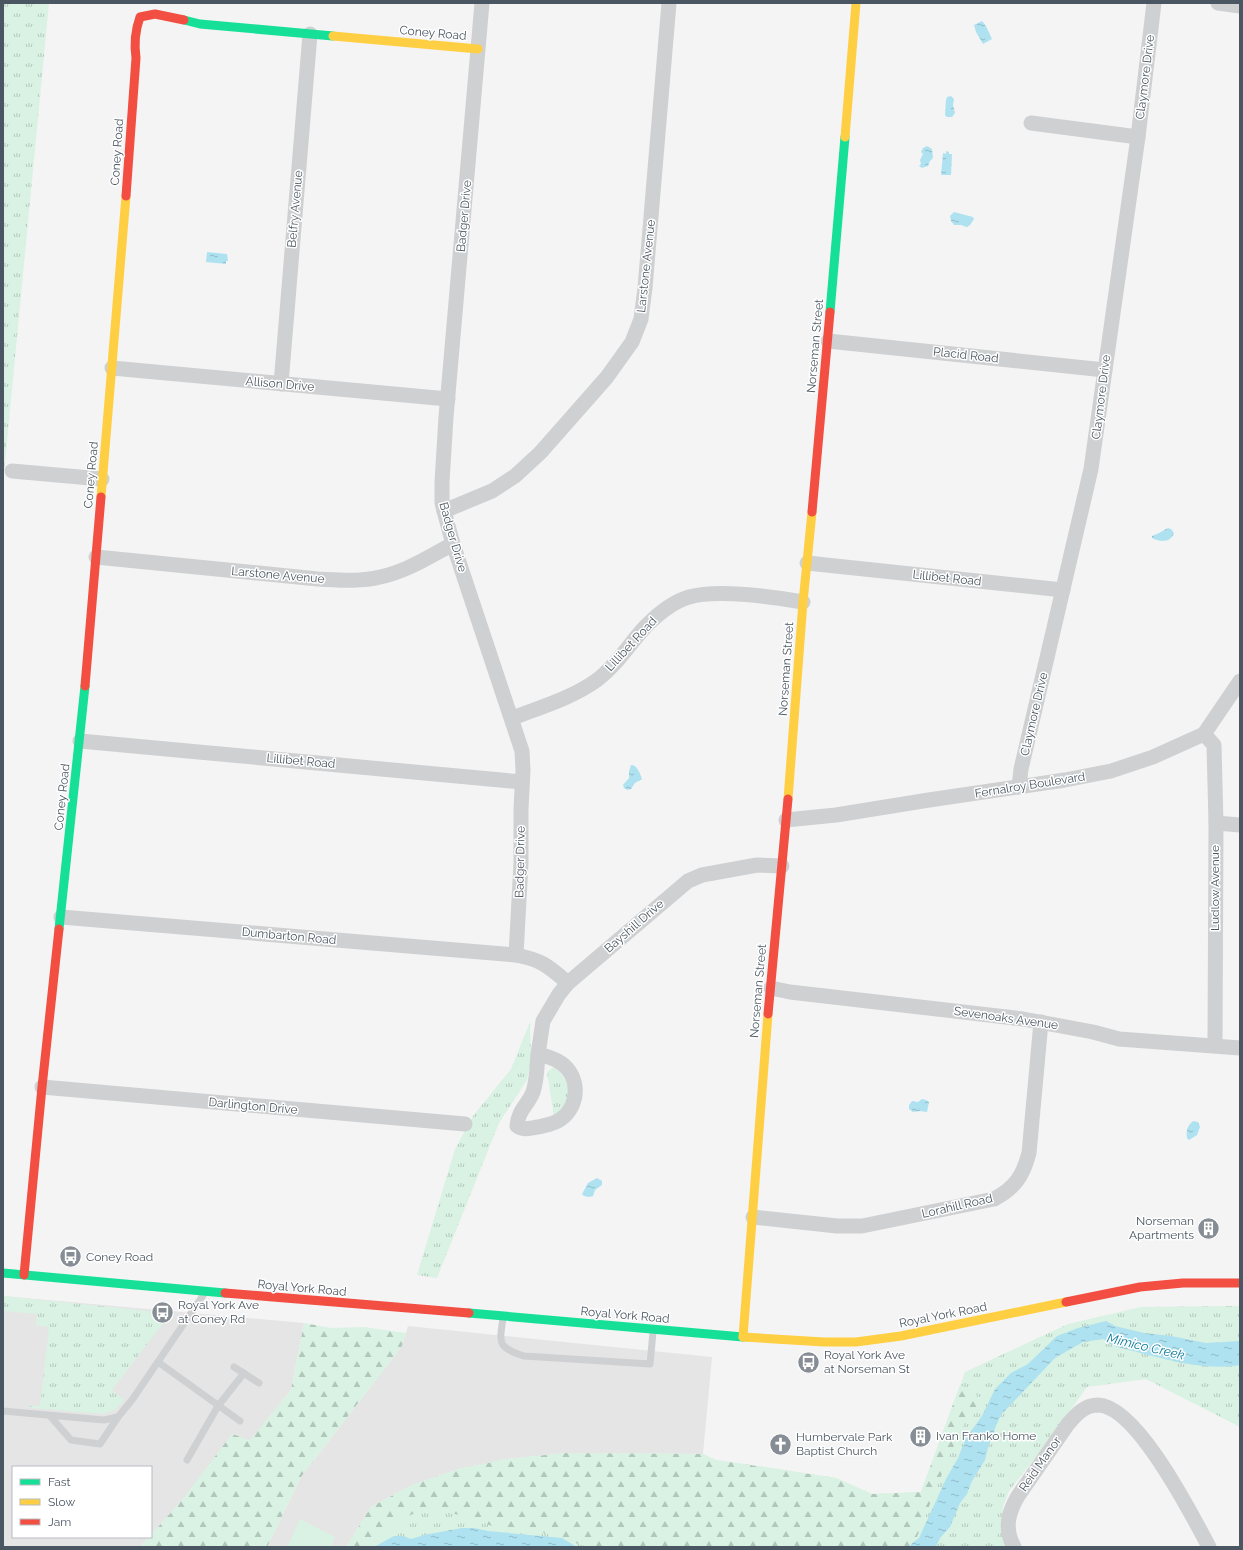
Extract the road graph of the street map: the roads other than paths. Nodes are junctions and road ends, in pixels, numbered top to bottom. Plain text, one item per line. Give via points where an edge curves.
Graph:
1 (482, 3) edge
2 (669, 3) edge
3 (856, 3) edge
4 (1154, 3) edge
5 (1218, 3) edge
6 (1240, 6) edge
7 (310, 34) junction
8 (478, 49) junction
9 (1031, 123) dead end
10 (1138, 137) junction
11 (828, 341) junction
12 (112, 368) junction
13 (1104, 370) junction
14 (281, 384) junction
15 (448, 399) junction
16 (12, 471) dead end
17 (102, 479) junction
18 (444, 511) junction
19 (453, 544) junction
20 (96, 557) junction
21 (807, 563) junction
22 (1063, 590) junction
23 (803, 602) junction
24 (1240, 681) edge
25 (512, 718) junction
26 (1204, 734) junction
27 (80, 741) junction
28 (522, 782) junction
29 (1019, 787) junction
30 (786, 820) junction
31 (1216, 823) junction
32 (1240, 825) edge
33 (782, 866) junction
34 (61, 918) junction
35 (516, 955) junction
36 (568, 983) junction
37 (771, 988) junction
38 (1041, 1022) junction
39 (1215, 1046) junction
40 (1240, 1048) edge
41 (538, 1054) junction
42 (42, 1087) junction
43 (465, 1124) dead end
44 (753, 1217) junction
45 (3, 1273) edge
46 (24, 1275) junction
47 (1240, 1283) edge
48 (205, 1292) junction
49 (503, 1316) junction
50 (653, 1330) junction
51 (743, 1337) junction
52 (158, 1362) junction
53 (234, 1367) dead end
54 (244, 1373) junction
55 (259, 1383) dead end
56 (218, 1406) junction
57 (3, 1411) edge
58 (50, 1416) junction
59 (118, 1417) junction
60 (240, 1421) dead end
61 (187, 1460) dead end
62 (1014, 1547) edge
63 (1209, 1547) edge

1 - 8 street, Badger Drive
2 - 18 street, Larstone Avenue via 646,288 641,319 632,342 607,377 540,453 515,476 492,491
3 - 11 street, Norseman Street
4 - 10 street, Claymore Drive
5 - 6 street
7 - 8 street, Coney Road
7 - 12 street, Coney Road via 200,24 148,13 140,17 134,37 136,58
7 - 14 street, Belfry Avenue
8 - 15 street, Badger Drive
9 - 10 street
10 - 13 street, Claymore Drive
11 - 13 street, Placid Road
11 - 21 street, Norseman Street
12 - 14 street, Allison Drive
12 - 17 street, Coney Road
13 - 22 street, Claymore Drive via 1091,469
14 - 15 street, Allison Drive
15 - 18 street, Badger Drive via 442,482
16 - 17 street
17 - 20 street, Coney Road
18 - 19 street, Badger Drive
19 - 20 street, Larstone Avenue via 393,574 355,580 318,579
19 - 25 street, Badger Drive
20 - 27 street, Coney Road
21 - 22 street, Lillibet Road
21 - 23 street, Norseman Street
22 - 29 street, Claymore Drive
23 - 25 street, Lillibet Road via 726,594 700,594 680,600 647,625 598,679 559,700
23 - 30 street, Norseman Street
24 - 26 street
25 - 28 street, Badger Drive via 522,751
26 - 29 street, Fernalroy Boulevard via 1153,757 1111,771
26 - 31 street, Ludlow Avenue via 1214,745
27 - 28 street, Lillibet Road
27 - 34 street, Coney Road
28 - 35 street, Badger Drive via 521,878
29 - 30 street, Fernalroy Boulevard via 836,816
30 - 33 street, Norseman Street
31 - 32 street
31 - 39 street, Ludlow Avenue
33 - 36 street, Bayshill Drive via 757,865 702,875 688,881
33 - 37 street, Norseman Street
34 - 35 street, Dumbarton Road
34 - 42 street, Coney Road
35 - 36 street via 544,963
36 - 41 street, Bayshill Drive via 543,1021
37 - 38 street, Sevenoaks Avenue
37 - 44 street, Norseman Street
38 - 39 street, Sevenoaks Avenue via 1120,1039
38 - 44 street, Lorahill Road via 1029,1153 1025,1170 1006,1193 994,1199 862,1226 837,1226
39 - 40 street, Sevenoaks Avenue
41 - 41 street, Bayshill Drive via 532,1093 518,1118 517,1126 522,1129 561,1119 569,1112 574,1100 576,1089 568,1069 551,1057
42 - 43 street, Darlington Drive
42 - 46 street, Coney Road
44 - 51 street, Norseman Street
45 - 46 street, Royal York Road
46 - 48 street, Royal York Road
47 - 51 street, Royal York Road via 1183,1283 1125,1289 901,1336 856,1342
48 - 49 street, Royal York Road
48 - 52 lane
49 - 50 street, Royal York Road
49 - 50 lane via 500,1338 502,1346 524,1356 650,1364
50 - 51 street, Royal York Road
52 - 56 lane
52 - 59 lane
53 - 54 lane
54 - 55 lane
54 - 56 lane
56 - 60 lane
56 - 61 lane
57 - 58 lane
58 - 59 lane via 104,1420
58 - 59 lane via 71,1440 100,1444
62 - 63 street, Reid Manor via 1008,1535 1008,1524 1011,1509 1018,1496 1068,1424 1084,1409 1092,1406 1105,1406 1113,1410 1126,1420 1151,1449 1193,1516

